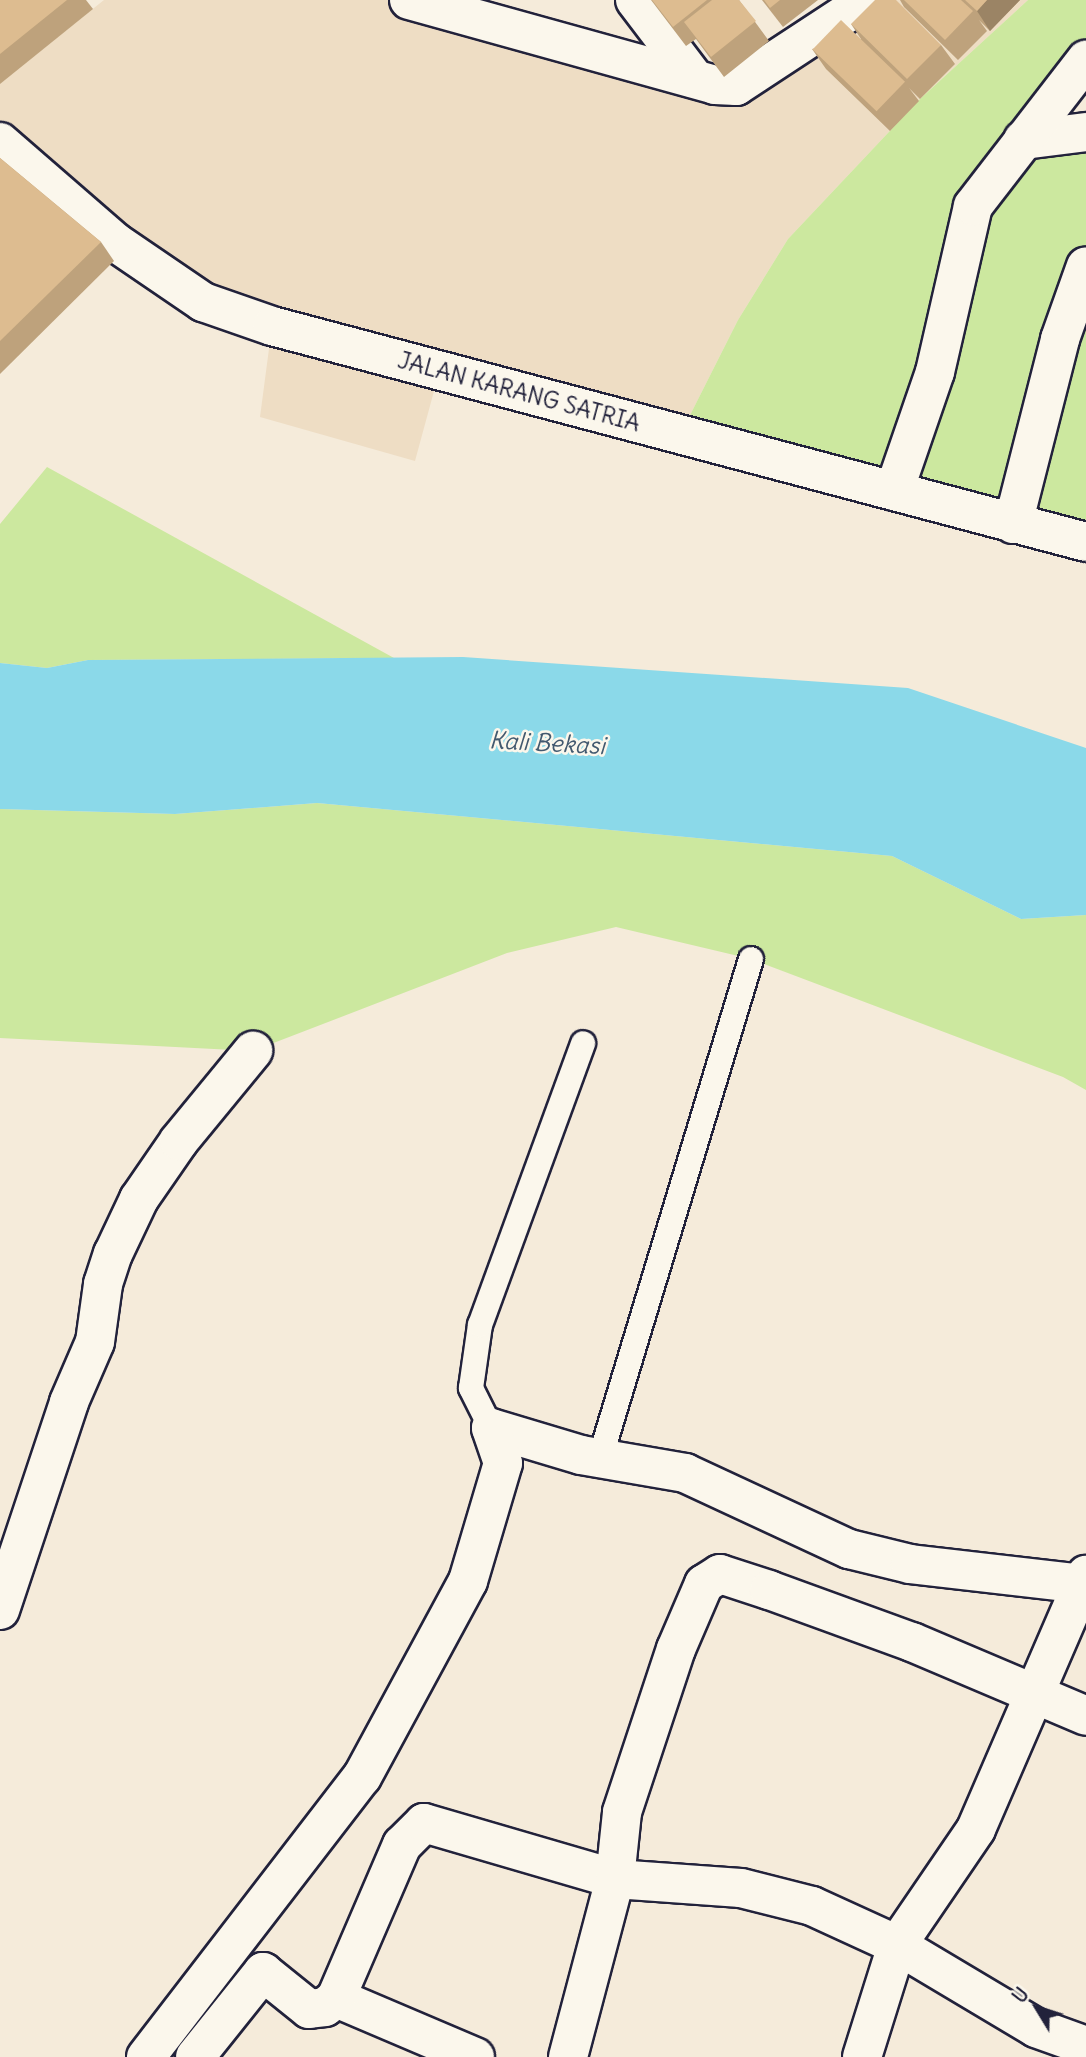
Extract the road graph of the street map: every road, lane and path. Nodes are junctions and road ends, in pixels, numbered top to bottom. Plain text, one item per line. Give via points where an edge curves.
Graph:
1 (409, 0) edge
2 (635, 0) edge
3 (867, 0) edge
4 (1086, 60) edge
5 (692, 75) junction
6 (1086, 132) edge
7 (1023, 140) junction
8 (0, 142) edge
9 (1086, 266) edge
10 (894, 491) junction
11 (1013, 524) junction
12 (1086, 542) edge
13 (751, 959) dead end
14 (583, 1043) dead end
15 (254, 1051) dead end
16 (491, 1428) junction
17 (601, 1455) junction
18 (1085, 1579) edge
19 (1, 1608) edge
20 (1032, 1691) junction
21 (1086, 1716) edge
22 (615, 1880) junction
23 (897, 1945) junction
24 (336, 1998) junction
25 (1086, 2046) edge
26 (146, 2057) edge
27 (195, 2057) edge
28 (475, 2057) edge
29 (568, 2057) edge
30 (862, 2057) edge

1 - 5 street
2 - 5 street
3 - 5 street via 736,86 715,85
4 - 7 street
6 - 7 street
7 - 10 street via 973,206 935,372
8 - 10 street, JALAN KARANG SATRIA via 115,242 203,302 272,326
9 - 11 street via 1060,339
10 - 11 street, JALAN KARANG SATRIA
11 - 12 street, JALAN KARANG SATRIA
13 - 17 lane
14 - 16 lane via 481,1325 471,1388
15 - 19 street via 179,1141 139,1199 113,1254 103,1284 95,1342 52,1450
16 - 17 street via 546,1447
16 - 26 street via 503,1463 468,1581 362,1777
17 - 18 street via 684,1472 849,1549 909,1564
18 - 20 street
20 - 21 street
20 - 22 street via 912,1642 720,1574 704,1584 676,1649 622,1812
20 - 23 street via 976,1829
22 - 23 street via 761,1891 812,1906
22 - 24 street via 424,1822 402,1845
22 - 29 street
23 - 25 street via 1036,2028
23 - 30 street
24 - 27 street via 325,2007 309,2008 263,1972
24 - 28 street

